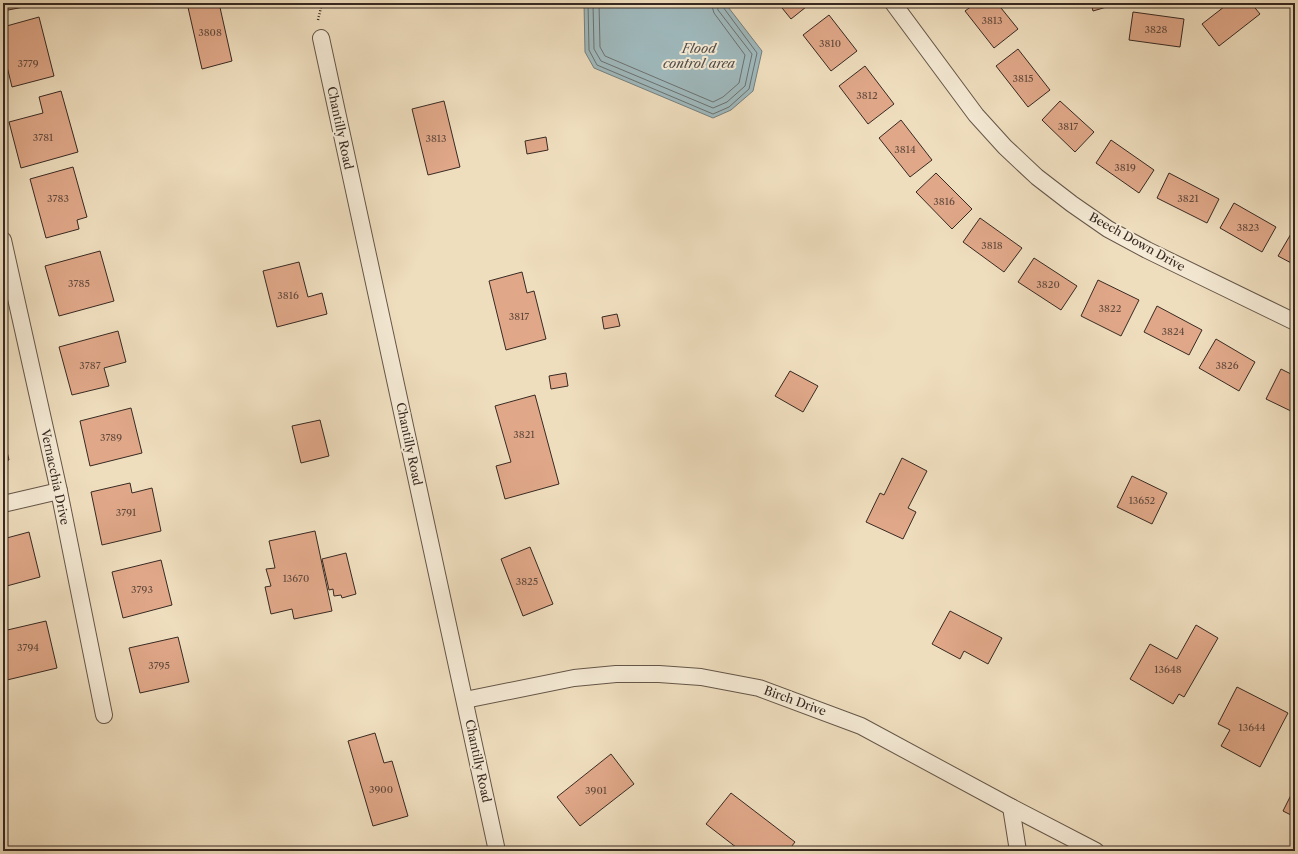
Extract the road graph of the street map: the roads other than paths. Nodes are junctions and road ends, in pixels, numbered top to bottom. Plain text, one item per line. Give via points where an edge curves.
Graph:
1 (893, 3) edge
2 (321, 38) dead end
3 (3, 240) edge
4 (6, 267) edge
5 (1295, 322) edge
6 (58, 491) junction
7 (3, 504) edge
8 (465, 700) junction
9 (104, 715) dead end
10 (1011, 807) junction
11 (497, 851) edge
12 (1018, 851) edge
13 (1096, 851) edge

1 - 5 street, Beech Down Drive via 976,115 1037,177 1108,229
2 - 8 street, Chantilly Road
3 - 4 street, Vernacchia Drive
4 - 6 street, Vernacchia Drive
6 - 7 street
6 - 9 street, Vernacchia Drive
8 - 10 street, Birch Drive via 574,678 616,674 701,677 759,688 861,726
8 - 11 street, Chantilly Road
10 - 12 street
10 - 13 street, Birch Drive

